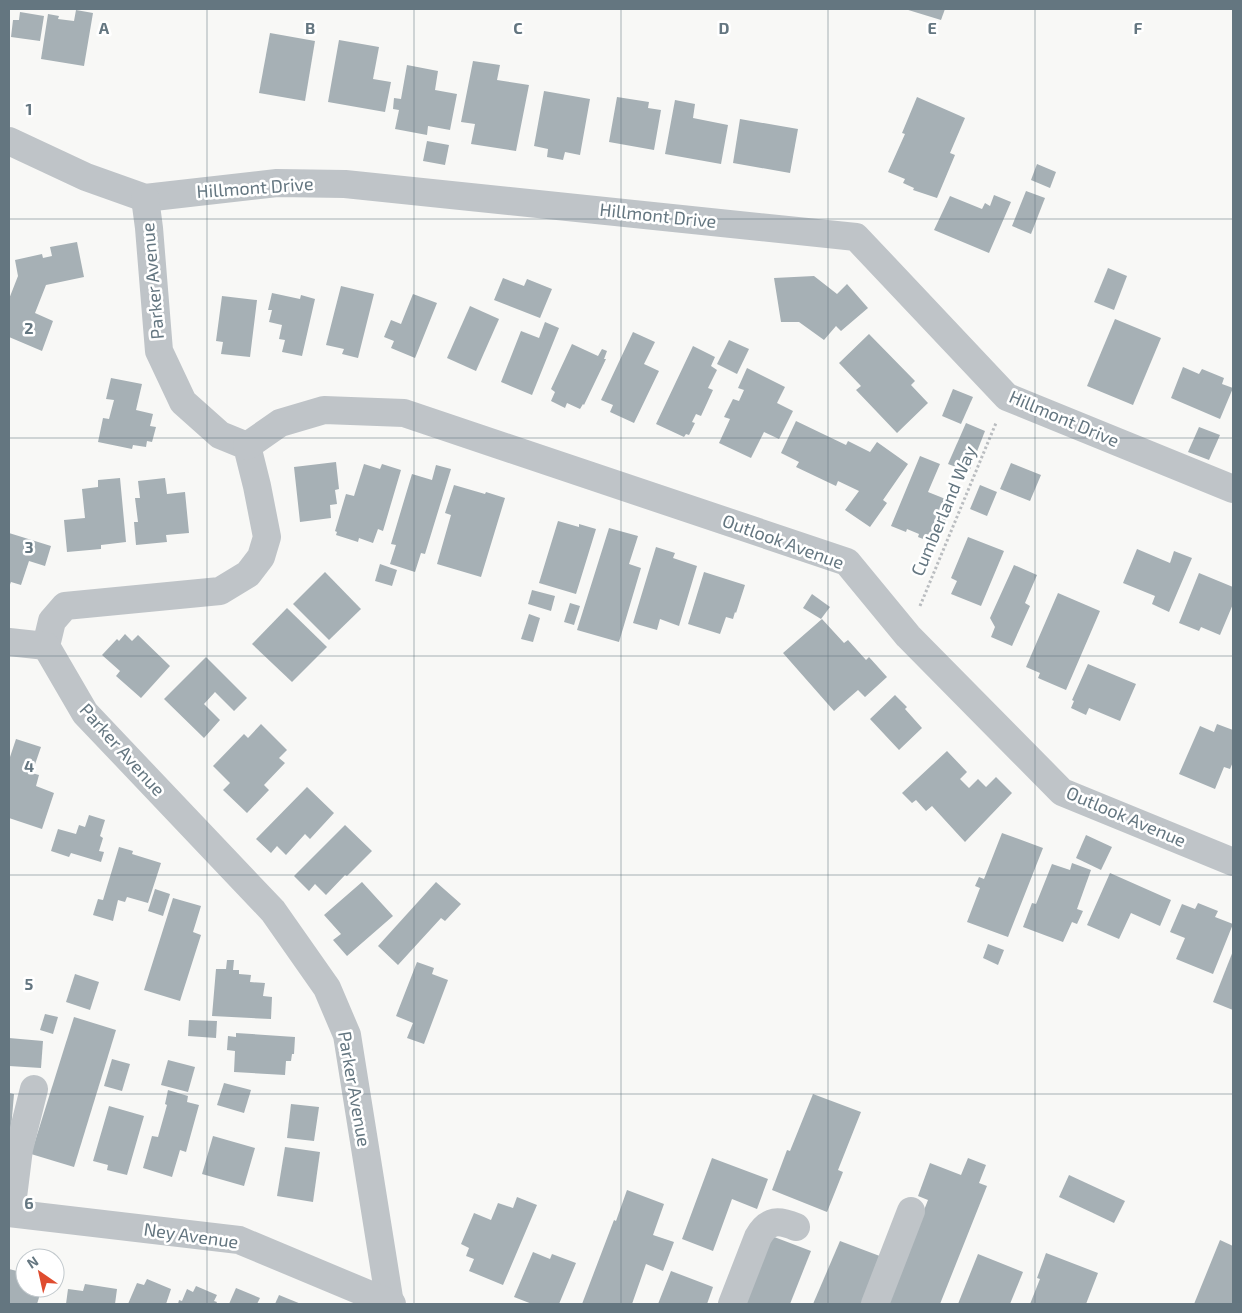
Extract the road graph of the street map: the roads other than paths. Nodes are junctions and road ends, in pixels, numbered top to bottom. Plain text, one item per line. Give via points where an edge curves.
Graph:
1 (9, 141) edge
2 (145, 198) junction
3 (247, 446) junction
4 (1233, 489) edge
5 (9, 642) edge
6 (46, 646) junction
7 (1233, 862) edge
8 (34, 1089) dead end
9 (911, 1211) dead end
10 (10, 1213) edge
11 (796, 1227) dead end
12 (391, 1304) edge
13 (732, 1304) edge
14 (875, 1304) edge

1 - 2 street, Hillmont Drive via 86,177
2 - 3 street, Parker Avenue via 159,351 183,402 220,435
2 - 4 street, Hillmont Drive via 277,183 345,184 856,237 1007,397
3 - 6 street via 268,538 261,558 248,574 220,591 65,606 52,621
3 - 7 street, Outlook Avenue via 280,423 324,410 404,413 847,562 908,636 1062,792
5 - 6 street
6 - 12 street, Parker Avenue via 85,713 273,911 327,988 347,1035
8 - 10 street
9 - 14 street
10 - 12 street, Ney Avenue via 239,1240
11 - 13 street via 782,1221 764,1228

